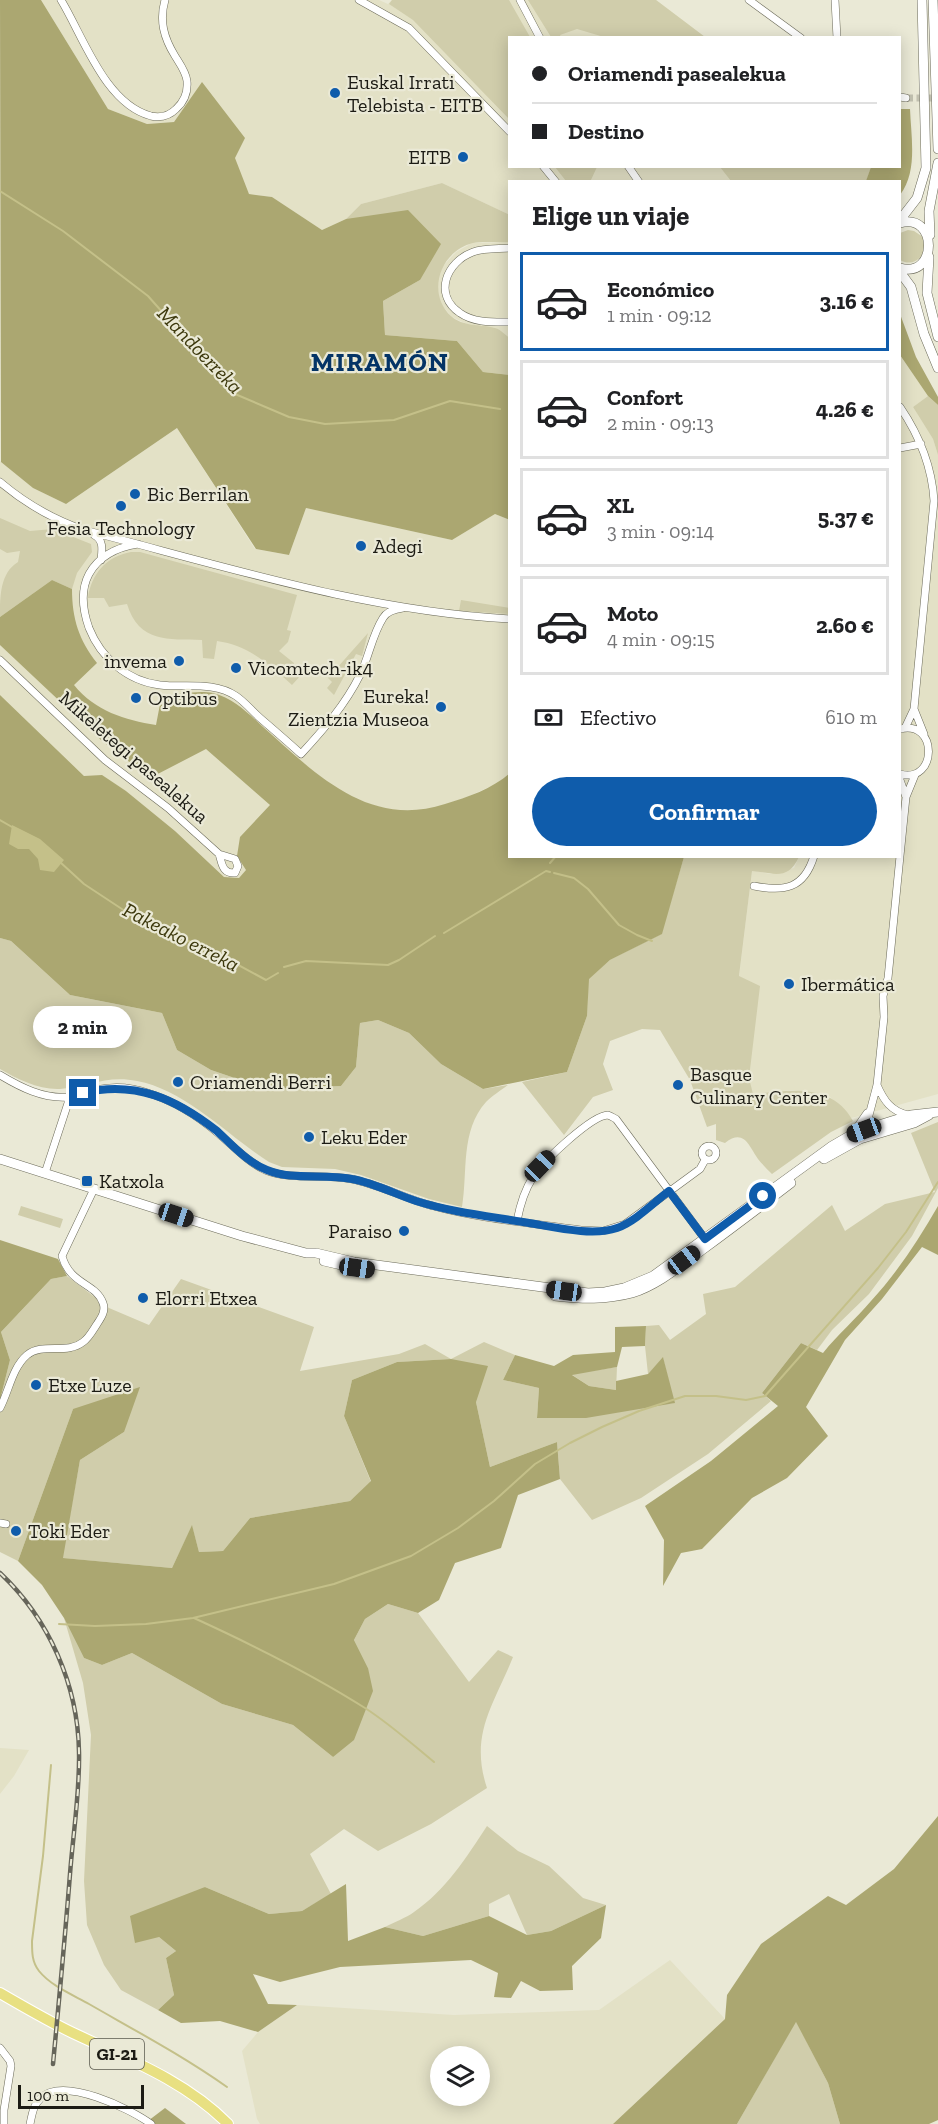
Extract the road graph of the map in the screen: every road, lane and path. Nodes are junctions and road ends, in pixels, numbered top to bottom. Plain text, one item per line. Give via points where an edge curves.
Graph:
1 (61, 0) edge
2 (165, 0) edge
3 (359, 0) edge
4 (520, 0) edge
5 (749, 0) edge
6 (835, 0) edge
7 (922, 0) edge
8 (933, 0) edge
9 (539, 36) edge
10 (798, 36) edge
11 (837, 36) edge
12 (508, 130) edge
13 (938, 149) edge
14 (938, 163) edge
15 (545, 168) edge
16 (554, 180) edge
17 (901, 221) edge
18 (901, 222) edge
19 (930, 237) junction
20 (508, 248) edge
21 (929, 256) junction
22 (901, 270) edge
23 (901, 272) edge
24 (508, 322) edge
25 (938, 337) edge
26 (938, 368) edge
27 (901, 411) edge
28 (921, 444) junction
29 (901, 448) edge
30 (0, 483) edge
31 (84, 530) junction
32 (138, 544) junction
33 (100, 560) junction
34 (403, 608) junction
35 (508, 620) edge
36 (1, 661) edge
37 (914, 709) junction
38 (902, 728) edge
39 (924, 734) junction
40 (930, 741) junction
41 (938, 745) edge
42 (938, 766) edge
43 (926, 767) junction
44 (901, 774) edge
45 (915, 775) junction
46 (901, 783) edge
47 (906, 797) junction
48 (901, 846) edge
49 (219, 854) dead end
50 (813, 858) edge
51 (900, 858) edge
52 (754, 886) dead end
53 (0, 1075) edge
54 (877, 1085) junction
55 (68, 1097) junction
56 (870, 1108) junction
57 (934, 1112) edge
58 (911, 1115) junction
59 (877, 1126) junction
60 (896, 1127) junction
61 (851, 1135) junction
62 (0, 1159) edge
63 (705, 1160) dead end
64 (45, 1173) junction
65 (94, 1189) junction
66 (669, 1191) junction
67 (517, 1221) junction
68 (725, 1232) junction
69 (705, 1239) junction
70 (306, 1253) junction
71 (677, 1268) junction
72 (0, 1408) edge
73 (0, 1993) edge
74 (0, 2048) edge
75 (4, 2124) edge
76 (30, 2124) edge
77 (151, 2124) edge
78 (228, 2124) edge

1 - 2 street via 95,64 121,97 144,113 164,117 178,108 188,91 187,77 162,28
3 - 12 street via 408,28
4 - 9 street
5 - 10 street
6 - 11 street
7 - 17 street via 926,168 917,198
8 - 13 street
14 - 19 street via 929,211
15 - 16 street
18 - 19 street via 920,225
19 - 21 street
20 - 24 street via 466,255 450,268 444,285 448,301 461,314 483,321
21 - 22 street via 918,267
21 - 25 street via 927,293
23 - 26 street via 911,287
27 - 28 street
28 - 29 street
28 - 37 street via 934,501
30 - 31 street via 48,516
31 - 32 street
31 - 33 street via 102,542
32 - 33 street via 116,549
32 - 34 street via 315,590
33 - 34 street via 85,583 83,602 88,625 104,655 118,668 147,682 213,687 236,696 302,754 352,690 382,619
34 - 35 street
36 - 49 street, Mikeletegi pasealekua via 105,760 168,808
37 - 38 street
37 - 39 street
38 - 39 street
39 - 40 street
40 - 41 street
40 - 43 street via 932,754
42 - 43 street
43 - 45 street
44 - 45 street
45 - 47 street
46 - 47 street
47 - 48 street
50 - 52 street via 796,885 770,889
51 - 54 street
53 - 55 street via 33,1092
54 - 56 street
54 - 58 street via 886,1104
55 - 64 street
55 - 67 street via 114,1088 147,1092 184,1109 265,1170 353,1179 434,1207
56 - 59 street via 868,1119
56 - 61 street
57 - 58 street
57 - 60 street
58 - 59 street
59 - 60 street
59 - 61 street
60 - 68 street via 837,1150
61 - 69 street
62 - 64 street
63 - 66 street via 700,1169
64 - 65 street
65 - 70 street
65 - 72 street via 62,1256 69,1273 99,1295 104,1307 102,1316 82,1344 39,1349 25,1357
66 - 67 street via 616,1228 592,1232
66 - 67 street via 616,1119 609,1115 553,1152 540,1166 522,1197
66 - 69 street
68 - 69 street
68 - 71 street
69 - 70 street via 653,1276 624,1288 588,1293
69 - 71 street
70 - 71 street via 337,1265 585,1300 635,1292
73 - 78 main road, GI-21 via 178,2086 207,2104
74 - 75 street via 11,2066
76 - 77 street via 40,2098 64,2091 110,2102

